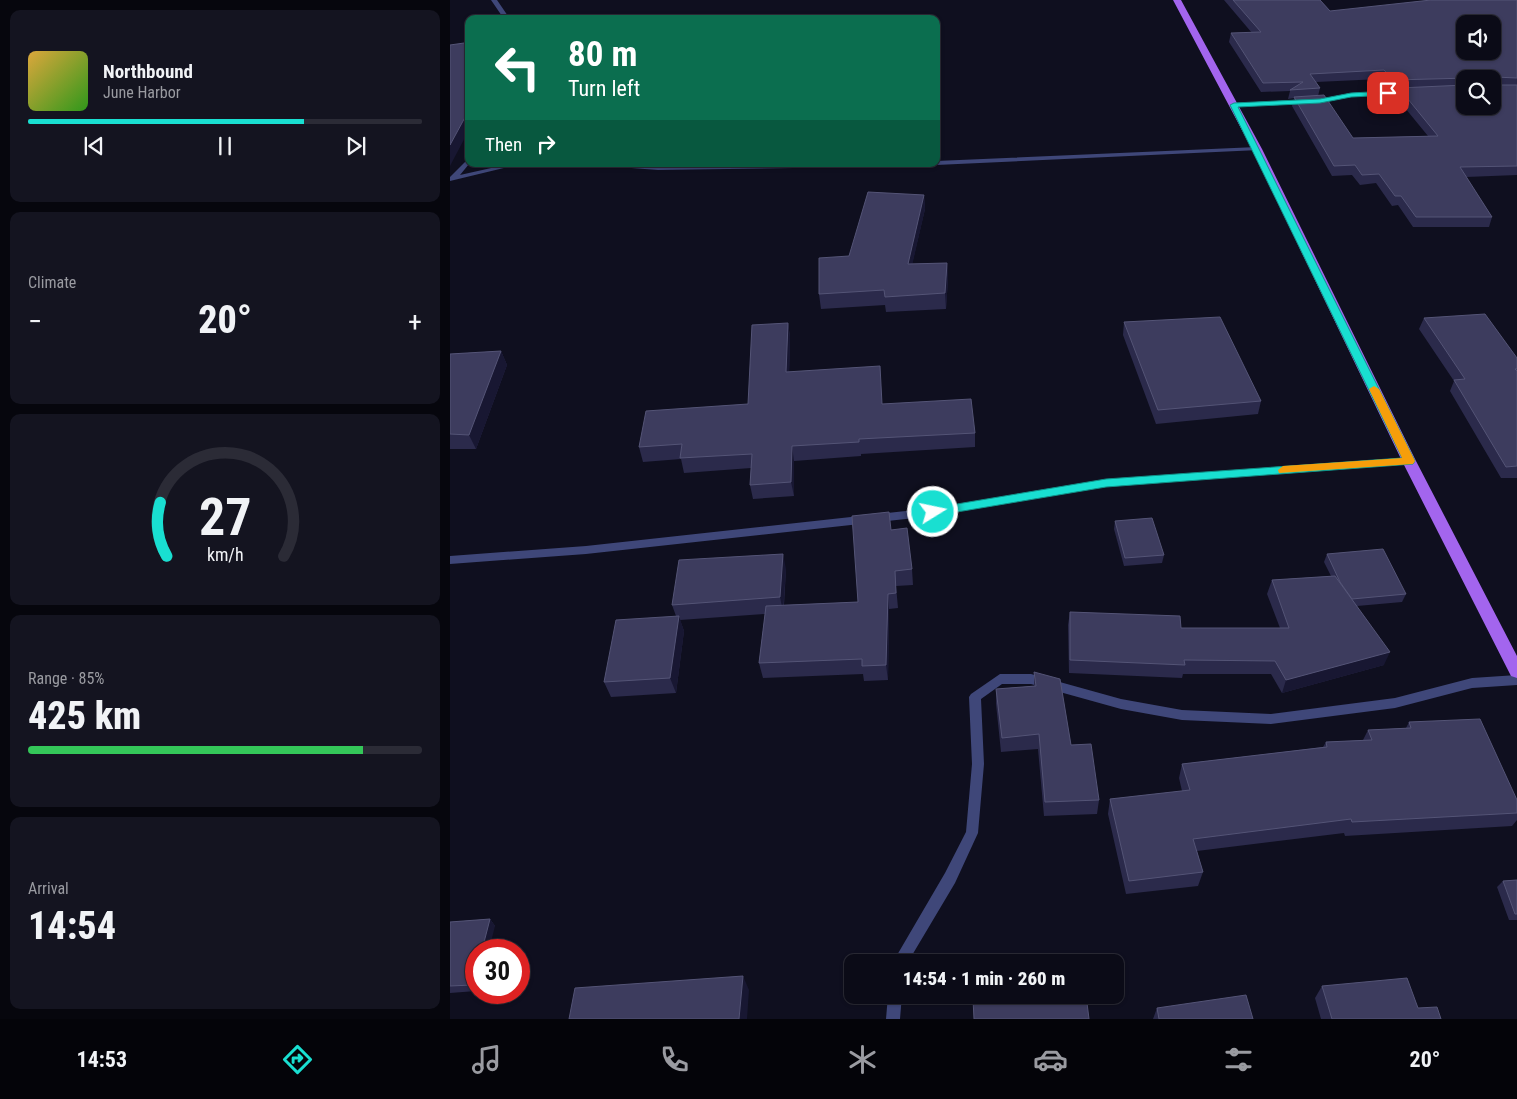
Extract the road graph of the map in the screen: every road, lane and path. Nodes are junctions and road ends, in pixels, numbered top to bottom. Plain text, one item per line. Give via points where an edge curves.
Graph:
1 (494, 0) edge
2 (1177, 0) edge
3 (504, 15) edge
4 (1416, 92) edge
5 (1234, 105) junction
6 (1257, 149) junction
7 (940, 163) edge
8 (465, 164) edge
9 (504, 167) edge
10 (645, 167) edge
11 (724, 167) edge
12 (451, 179) edge
13 (1409, 461) junction
14 (450, 560) edge
15 (1517, 671) edge
16 (1517, 680) edge
17 (905, 954) edge
18 (894, 1004) edge
19 (893, 1019) edge

1 - 3 street
2 - 5 main road
4 - 5 street
5 - 6 main road
6 - 7 street
6 - 13 main road
8 - 12 street
9 - 12 street
10 - 11 street
13 - 14 street via 1106,483 933,512 586,550
13 - 15 main road
16 - 17 street via 1472,683 1395,703 1271,720 1182,715 1120,704 1031,679 1000,679 975,698 978,764 972,833 950,878
18 - 19 street

